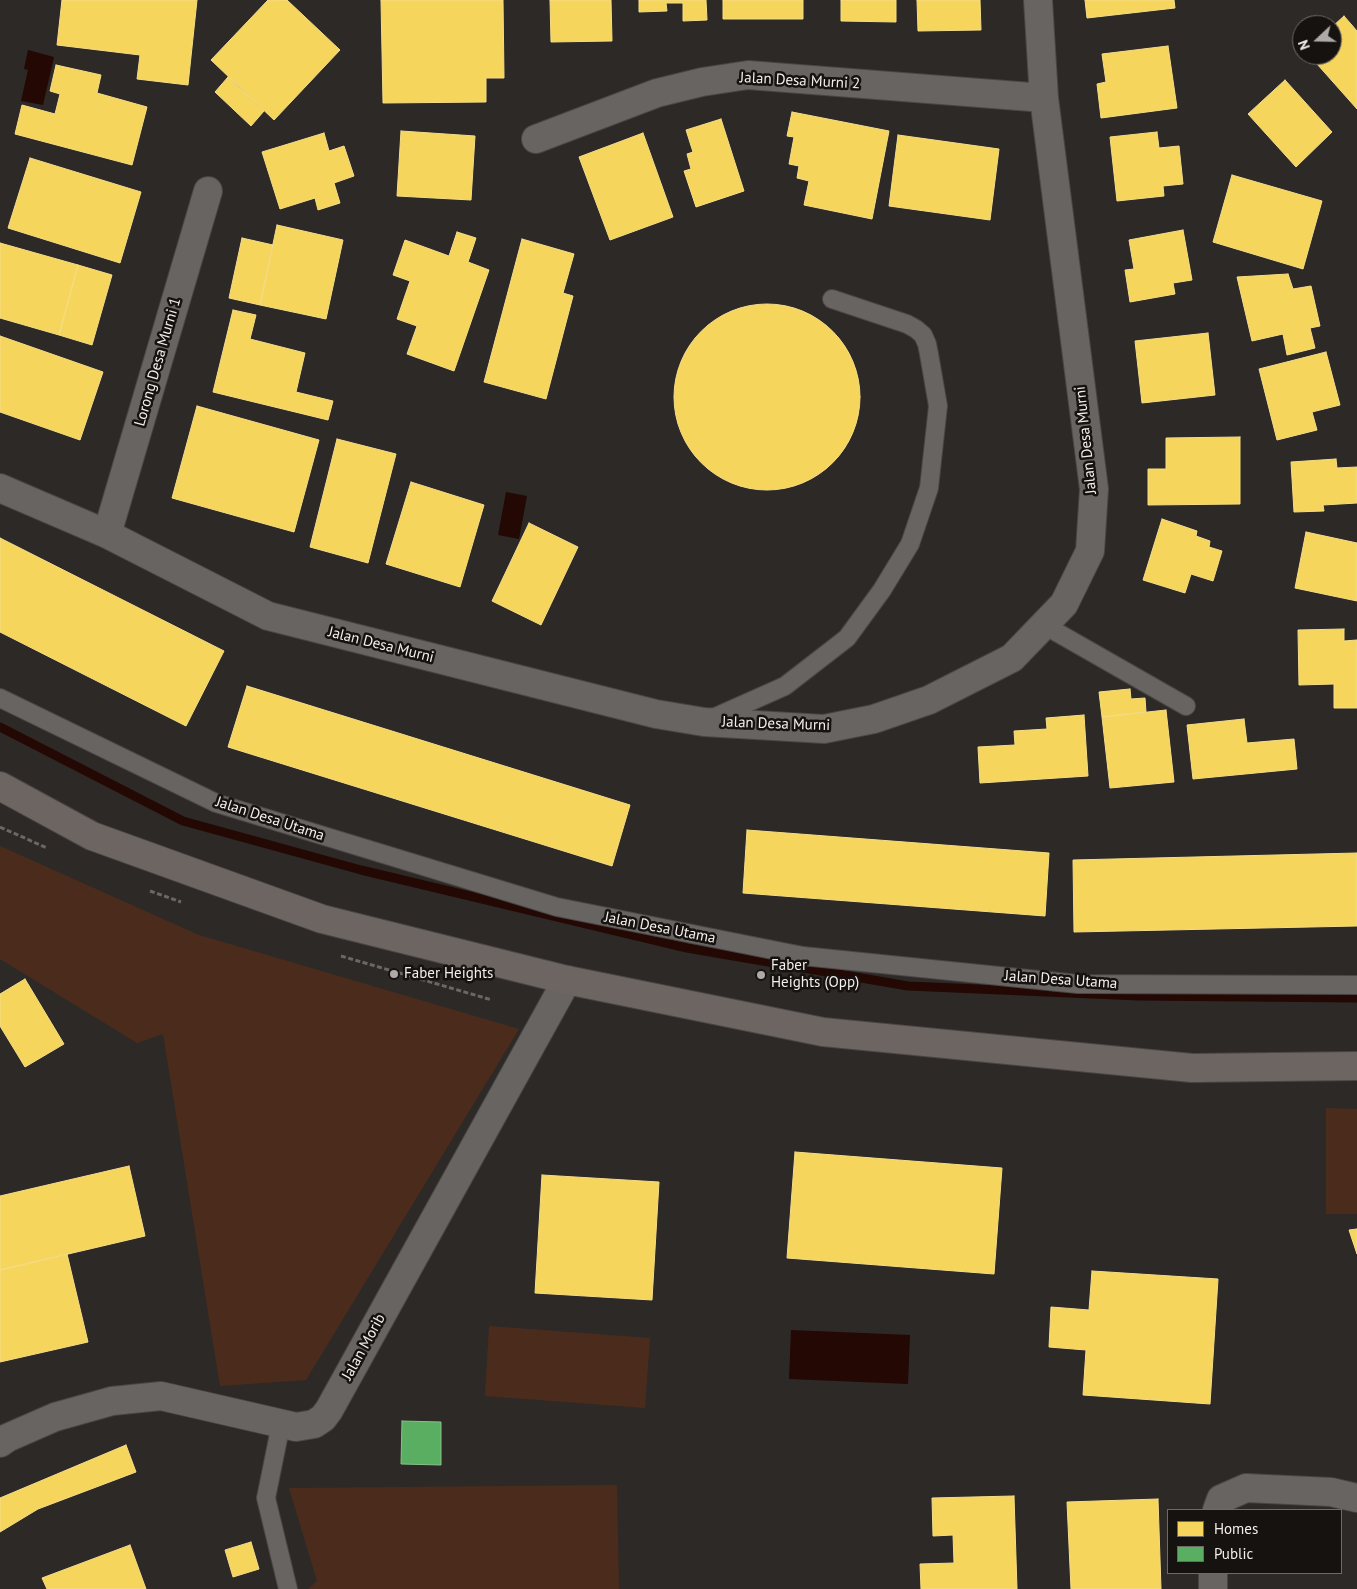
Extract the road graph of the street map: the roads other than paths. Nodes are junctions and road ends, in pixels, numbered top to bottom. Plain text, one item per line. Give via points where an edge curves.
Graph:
1 (1038, 0) edge
2 (1044, 98) junction
3 (536, 139) dead end
4 (208, 191) dead end
5 (832, 299) dead end
6 (0, 488) edge
7 (107, 534) junction
8 (1044, 625) junction
9 (0, 698) edge
10 (1186, 706) dead end
11 (704, 722) junction
12 (0, 786) edge
13 (567, 980) junction
14 (1357, 985) edge
15 (1357, 1066) edge
16 (281, 1424) junction
17 (0, 1443) edge
18 (1357, 1498) edge
19 (1217, 1509) edge
20 (1213, 1574) edge
21 (288, 1589) edge
22 (1213, 1589) edge

1 - 2 street, Jalan Desa Murni
2 - 3 street, Jalan Desa Murni 2 via 748,75 657,93
2 - 8 street, Jalan Desa Murni via 1094,489 1090,551 1064,604
4 - 7 street, Lorong Desa Murni 1
5 - 11 lane via 907,324 923,335 938,406 929,488 910,544 847,638 785,686
6 - 7 street, Jalan Desa Murni
7 - 11 street, Jalan Desa Murni via 268,616 656,714
8 - 10 lane
8 - 11 street, Jalan Desa Murni via 1012,658 928,700 874,719 824,729
9 - 14 lane, Jalan Desa Utama via 216,803 557,907 803,956 1078,984
12 - 13 street via 92,836 322,919
13 - 15 street via 823,1032 1192,1068
13 - 16 street, Jalan Morib via 329,1410 314,1424 296,1427
16 - 17 street, Jalan Morib via 160,1396 112,1401 55,1417
16 - 21 lane via 266,1498
18 - 19 street via 1331,1492 1246,1488 1221,1499
20 - 22 street

